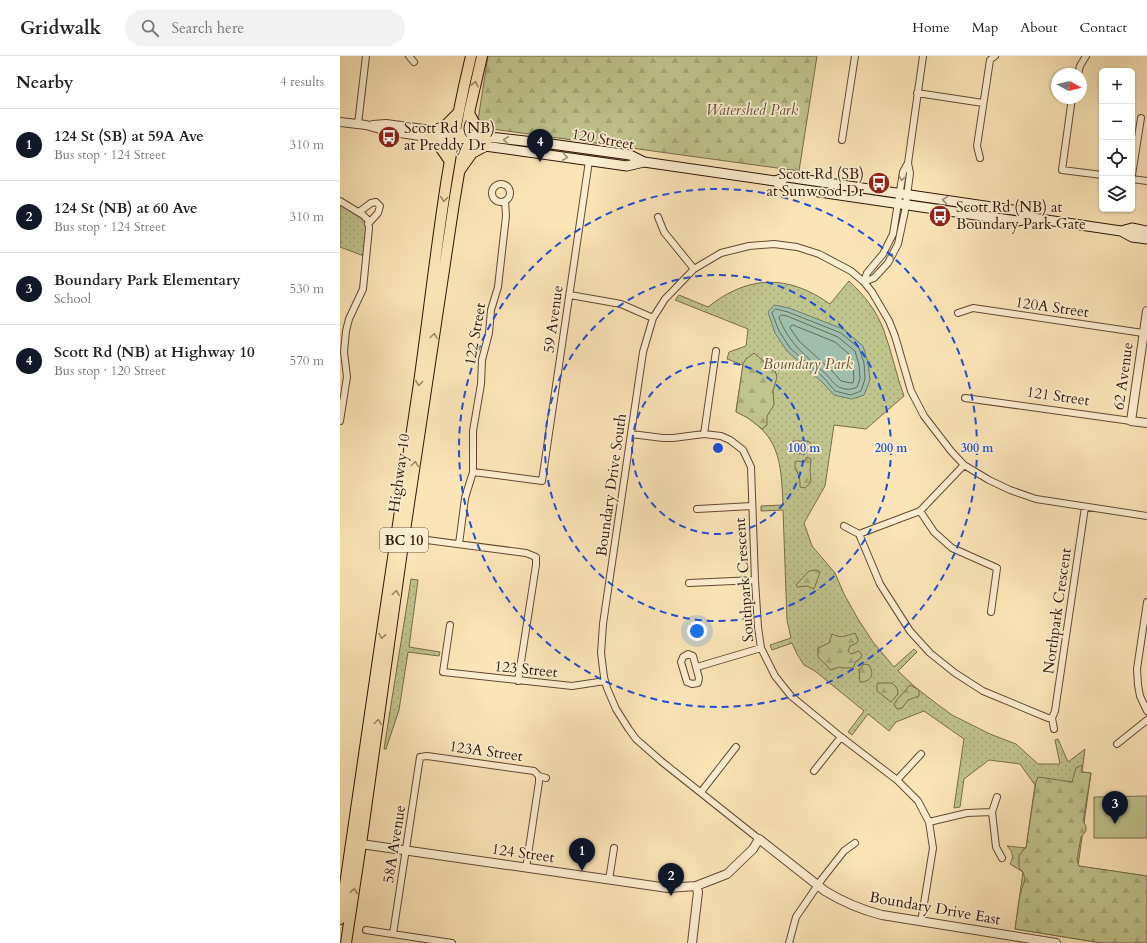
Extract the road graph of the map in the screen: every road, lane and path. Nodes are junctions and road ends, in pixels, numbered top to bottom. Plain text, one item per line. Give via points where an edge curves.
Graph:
1 (366, 56) edge
2 (410, 56) edge
3 (471, 56) edge
4 (482, 56) edge
5 (855, 56) edge
6 (923, 56) edge
7 (995, 56) edge
8 (1086, 56) edge
9 (414, 62) dead end
10 (1080, 68) edge
11 (917, 93) junction
12 (983, 103) junction
13 (1071, 104) edge
14 (458, 113) junction
15 (469, 113) junction
16 (1140, 118) dead end
17 (340, 122) edge
18 (358, 124) junction
19 (432, 134) junction
20 (453, 137) junction
21 (464, 139) junction
22 (842, 140) dead end
23 (487, 142) junction
24 (1135, 154) edge
25 (980, 158) dead end
26 (449, 160) junction
27 (589, 161) junction
28 (644, 162) junction
29 (458, 171) junction
30 (1099, 175) edge
31 (1135, 179) edge
32 (775, 181) junction
33 (1147, 181) edge
34 (904, 194) junction
35 (340, 201) edge
36 (505, 201) dead end
37 (902, 204) junction
38 (359, 212) junction
39 (658, 217) dead end
40 (1033, 218) junction
41 (368, 224) junction
42 (1147, 230) edge
43 (1120, 231) junction
44 (1147, 239) edge
45 (694, 269) junction
46 (864, 282) junction
47 (570, 295) junction
48 (1147, 311) edge
49 (958, 313) dead end
50 (653, 318) junction
51 (1143, 333) junction
52 (716, 351) dead end
53 (965, 398) dead end
54 (340, 421) edge
55 (1131, 421) junction
56 (1147, 423) edge
57 (631, 434) junction
58 (704, 434) junction
59 (964, 465) junction
60 (473, 472) junction
61 (752, 506) junction
62 (1085, 507) junction
63 (697, 509) dead end
64 (920, 511) junction
65 (1147, 516) edge
66 (844, 526) dead end
67 (859, 534) junction
68 (404, 537) junction
69 (459, 544) junction
70 (755, 580) junction
71 (689, 583) dead end
72 (1147, 602) edge
73 (991, 612) dead end
74 (450, 625) dead end
75 (1144, 642) edge
76 (761, 648) junction
77 (697, 667) junction
78 (518, 681) junction
79 (605, 681) junction
80 (1147, 711) edge
81 (1052, 718) junction
82 (1147, 720) edge
83 (1054, 729) dead end
84 (366, 733) junction
85 (841, 737) junction
86 (1117, 744) dead end
87 (736, 747) dead end
88 (920, 754) dead end
89 (420, 757) joint
90 (814, 771) dead end
91 (540, 776) junction
92 (546, 778) dead end
93 (897, 780) junction
94 (702, 792) junction
95 (996, 797) dead end
96 (992, 812) junction
97 (929, 822) junction
98 (759, 839) junction
99 (855, 843) dead end
100 (361, 844) junction
101 (614, 848) dead end
102 (406, 850) junction
103 (1002, 858) dead end
104 (526, 868) junction
105 (609, 880) junction
106 (696, 886) junction
107 (817, 886) junction
108 (340, 920) edge
109 (921, 922) junction
110 (366, 930) dead end
111 (393, 934) junction
112 (346, 943) edge
113 (452, 943) edge
114 (692, 943) edge
115 (789, 943) edge
116 (1056, 943) edge

1 - 18 street
2 - 9 street
3 - 14 highway, Highway 10 / BC 10
15 -> 4 highway, Highway 10 / BC 10
5 - 22 street
6 - 11 street
7 - 12 street via 990,60
8 - 10 street
11 - 12 street
11 - 34 street via 908,163 903,172
12 - 25 street via 977,146
13 - 30 street via 1062,170
14 - 19 highway
14 - 20 highway, Highway 10 / BC 10
15 - 21 highway, Highway 10 / BC 10
15 - 23 highway
16 - 24 street
17 - 18 street, 120 Street
18 - 19 street, 120 Street via 387,131
19 - 20 street, 120 Street
19 - 26 highway
20 - 21 main road, 120 Street
20 - 26 highway, Highway 10 / BC 10
21 - 23 main road, 120 Street
21 - 29 highway, Highway 10 / BC 10
23 -> 27 main road, 120 Street
28 -> 23 main road, 120 Street via 630,155 551,144
23 - 29 highway via 472,153
26 -> 84 highway, Highway 10 / BC 10
27 - 28 main road, 120 Street via 627,166
27 - 47 street, 59 Avenue
28 - 32 main road, 120 Street
68 -> 29 highway, Highway 10 / BC 10
31 - 33 street
32 - 34 main road, 120 Street via 787,177
32 - 37 main road, 120 Street via 785,187
34 - 37 street
40 -> 34 main road, 120 Street via 1020,211
35 - 38 street
36 - 60 street, 122 Street via 506,216 498,287 482,360 481,384 473,431
37 - 40 main road, 120 Street via 1017,220
37 - 46 street via 893,234 883,254 867,273
46 -> 37 street via 874,278 888,263 898,244 904,221
38 - 41 street via 368,220
38 - 41 street via 371,203 376,202 380,206 378,213
39 - 45 street via 664,232
40 - 43 main road, 120 Street
41 - 54 street via 362,289 346,331 344,352 347,376
42 - 43 main road, 120 Street via 1132,228
43 - 44 main road, 120 Street via 1132,237
45 - 46 street, Boundary Drive South via 721,254 749,246 774,244 797,247 819,254 851,271
45 - 50 street, Boundary Drive South via 665,299
46 - 59 street, Boundary Drive South via 889,321 911,391 924,416
47 - 50 street via 621,304
47 - 60 street, 59 Avenue via 542,481
48 - 51 street, 62 Avenue
49 - 51 street, 120A Street via 973,308
50 - 57 street, Boundary Drive South via 643,352
51 - 55 street, 62 Avenue
52 - 58 street
53 - 55 street, 121 Street
55 - 56 street, 121 Street
57 - 58 street, Southpark Crescent via 663,438
57 - 79 street, Boundary Drive South via 603,624 601,653
58 - 61 street, Southpark Crescent via 721,436 743,450 751,467
59 - 62 street, Boundary Drive South via 1010,490 1036,499
59 - 64 street
60 - 69 street, 122 Street via 465,498
61 - 63 street
61 - 70 street, Southpark Crescent
62 - 65 street, Boundary Drive South
62 - 81 street, Northpark Crescent
64 - 67 street
64 - 73 street via 934,532 952,548 997,568
66 - 67 street
67 - 81 street via 880,584 910,631 930,653 983,691
68 - 69 street
100 -> 68 highway, Highway 10 / BC 10
69 - 78 street via 526,553 536,557
70 - 71 street
70 - 76 street, Southpark Crescent
72 - 75 street
74 - 78 street, 123 Street via 443,672
75 - 80 street via 1137,669 1140,696
76 - 77 street
76 - 85 street, Southpark Crescent via 775,676 790,696
77 - 77 street via 693,656 688,654 683,657 681,662 687,682 698,683 700,678
78 - 79 street, 123 Street via 572,686
79 - 94 street, Boundary Drive South via 616,709 636,739
81 - 83 street, Northpark Crescent
82 - 86 street
84 - 100 highway via 370,742 357,832
84 - 108 highway, Highway 10 / BC 10
85 - 90 street
85 - 93 street, Southpark Crescent
87 - 94 street
88 - 93 street
89 - 91 street, 123A Street via 428,753 534,771
89 - 102 street, 58A Avenue
91 - 92 street
91 - 104 street
93 - 97 street, Southpark Crescent via 918,801
94 - 98 street, Boundary Drive South
95 - 96 street
96 - 97 street via 967,813
96 - 103 street via 996,847
97 - 109 street, Southpark Crescent via 933,848
98 - 106 street, 124 Street via 753,849 727,874
98 - 107 street, Boundary Drive East
99 - 107 street via 844,851
100 - 102 street, 124 Street
112 -> 100 highway, Highway 10 / BC 10
101 - 105 street
102 - 104 street, 124 Street
102 - 111 street, 58A Avenue
104 - 105 street, 124 Street
105 - 106 street, 124 Street via 668,888
106 - 114 street via 698,892
107 - 109 street, Boundary Drive East via 836,898 866,911
107 - 115 street via 796,917
109 - 116 street, Boundary Drive East
110 - 111 street
111 - 113 street

